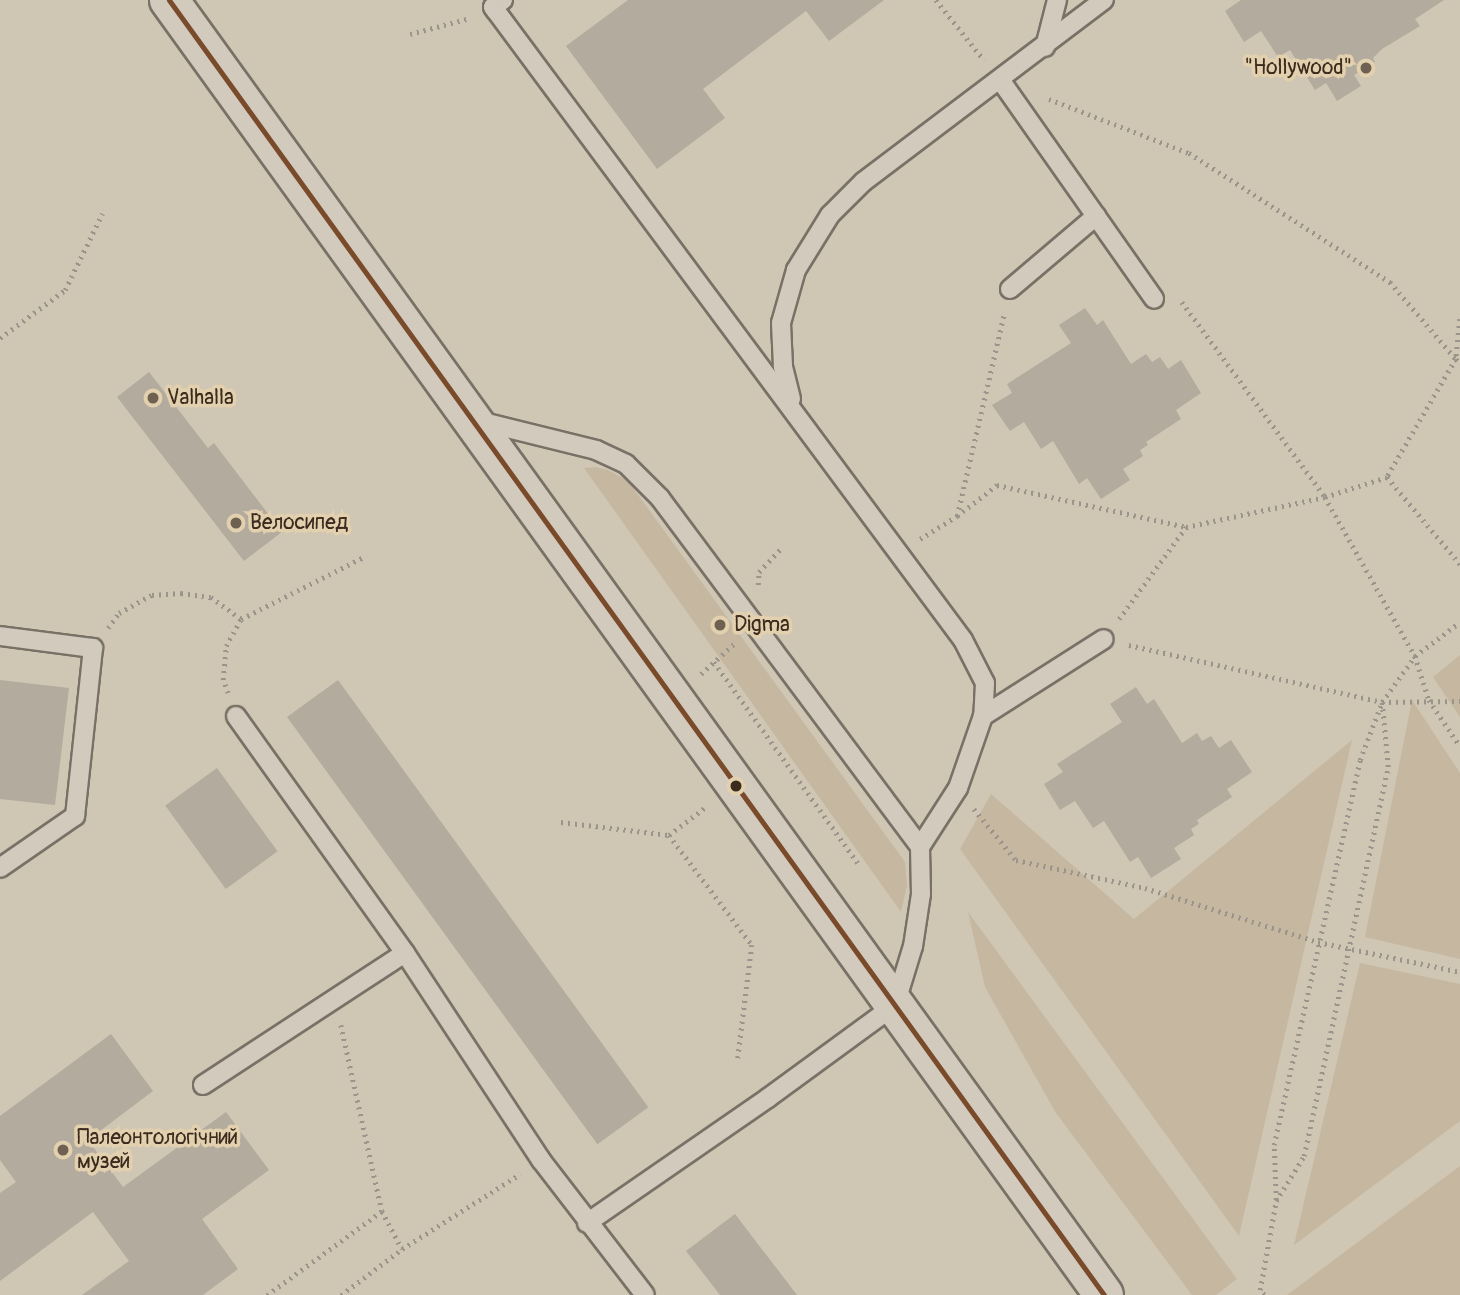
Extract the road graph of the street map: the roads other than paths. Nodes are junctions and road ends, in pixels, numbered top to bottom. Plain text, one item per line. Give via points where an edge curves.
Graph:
1 (169, 0) edge
2 (1057, 0) edge
3 (1104, 0) edge
4 (499, 6) edge
5 (1045, 47) junction
6 (1001, 81) junction
7 (1096, 216) junction
8 (1010, 289) road end
9 (1154, 299) dead end
10 (794, 409) junction
11 (475, 420) junction
12 (0, 636) edge
13 (1104, 639) road end
14 (236, 716) road end
15 (984, 716) junction
16 (920, 847) junction
17 (0, 868) edge
18 (405, 953) junction
19 (895, 1005) junction
20 (203, 1085) dead end
21 (587, 1223) junction
22 (645, 1295) edge
23 (1104, 1295) edge

1 - 11 main road
2 - 5 lane
3 - 5 lane
4 - 10 lane
5 - 6 lane
6 - 7 lane
6 - 10 lane via 863,183 830,215 796,270 781,323 783,366
7 - 8 lane
7 - 9 lane
10 - 15 lane via 963,640 985,683
11 - 16 lane via 596,450 626,464 660,498
11 - 19 main road
12 - 17 lane via 93,648 75,816
13 - 15 lane
14 - 18 lane
15 - 16 lane via 958,788
16 - 19 lane via 921,894 913,946
18 - 20 lane
18 - 21 lane
19 - 21 lane
19 - 23 main road
21 - 22 lane

